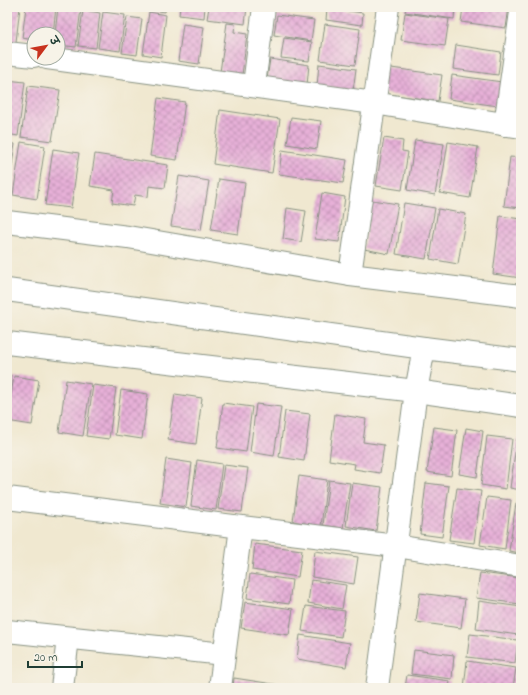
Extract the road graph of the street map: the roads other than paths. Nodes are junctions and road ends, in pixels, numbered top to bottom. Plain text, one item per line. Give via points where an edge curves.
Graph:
1 (264, 7) edge
2 (388, 7) edge
3 (521, 12) edge
4 (7, 53) edge
5 (26, 55) edge
6 (66, 60) edge
7 (254, 85) junction
8 (374, 103) junction
9 (513, 126) edge
10 (7, 222) edge
11 (350, 275) junction
12 (7, 290) edge
13 (521, 296) edge
14 (7, 343) edge
15 (424, 348) junction
16 (521, 360) edge
17 (416, 391) junction
18 (521, 406) edge
19 (7, 498) edge
20 (241, 527) junction
21 (396, 546) junction
22 (521, 566) edge
23 (7, 631) edge
24 (68, 638) junction
25 (224, 654) junction
26 (62, 688) edge
27 (220, 688) edge
28 (377, 688) edge

1 - 7 street
2 - 8 street
3 - 9 street
4 - 5 street
6 - 7 street
7 - 8 street
8 - 9 street
8 - 11 street
10 - 11 street via 128,237
11 - 13 street
12 - 15 street
14 - 17 street
15 - 16 street
15 - 17 street
17 - 18 street
17 - 21 street
19 - 20 street
20 - 21 street
20 - 25 street
21 - 22 street
21 - 28 street
23 - 24 street
24 - 25 street
24 - 26 street
25 - 27 street

